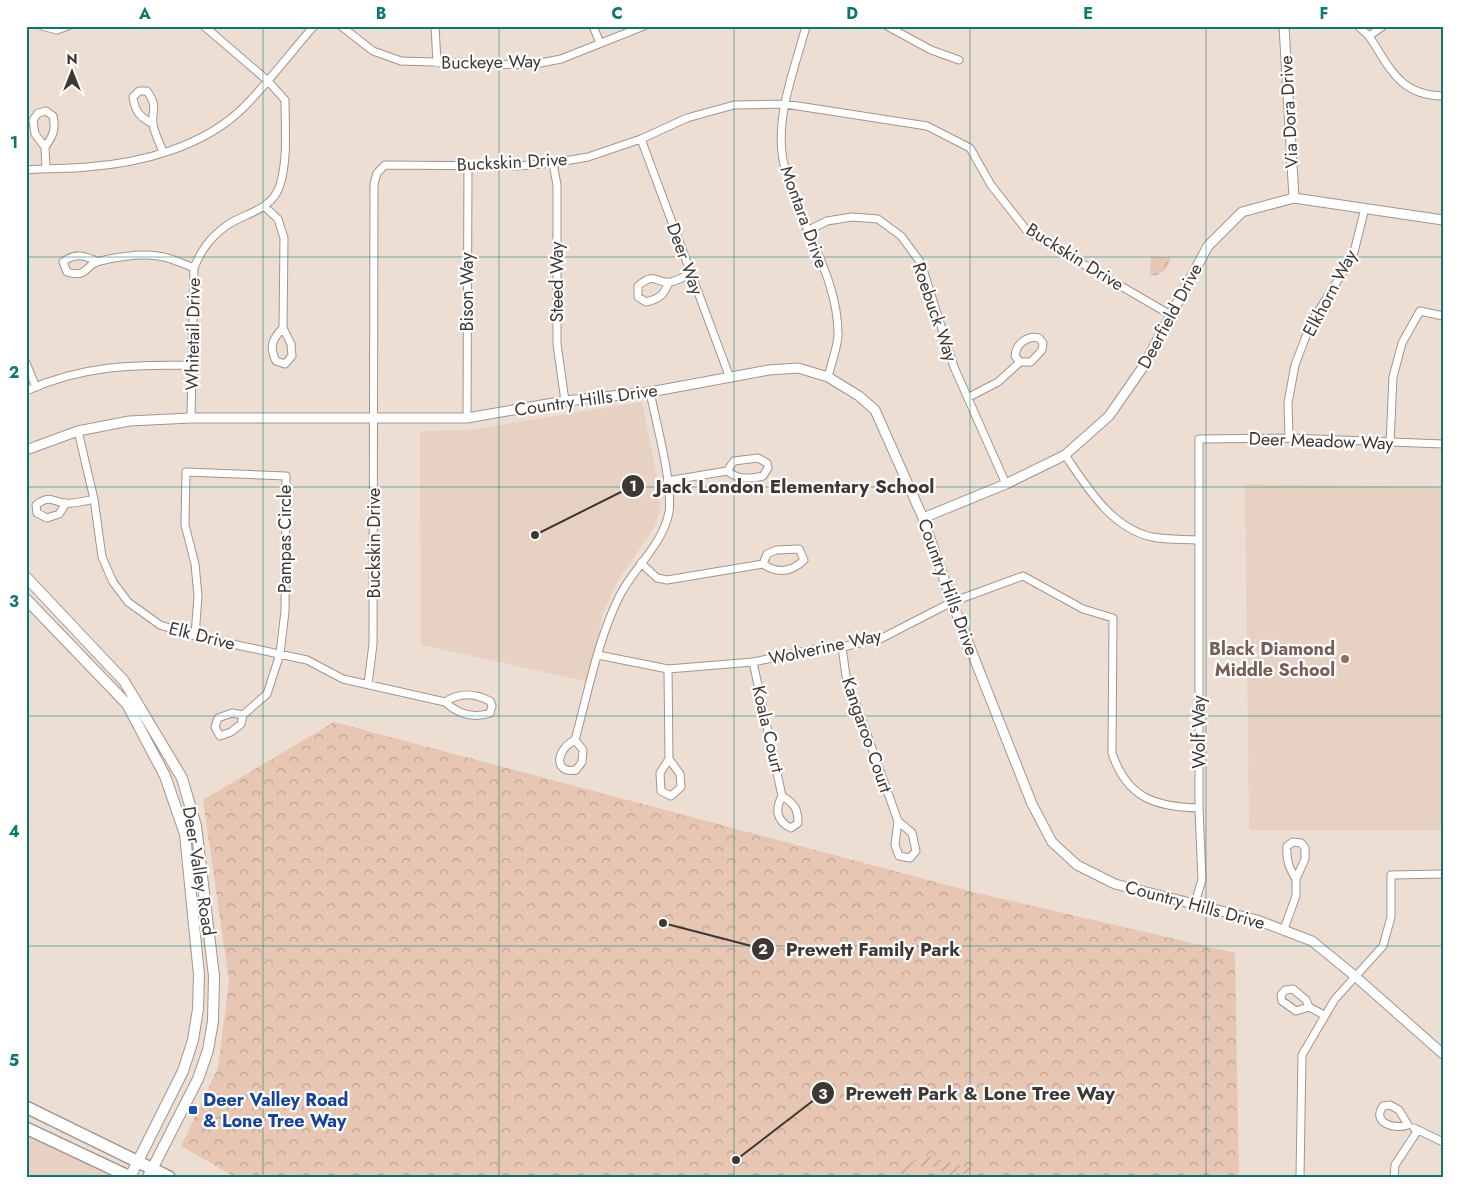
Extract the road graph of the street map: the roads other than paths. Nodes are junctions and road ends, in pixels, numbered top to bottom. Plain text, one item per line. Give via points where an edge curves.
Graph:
1 (42, 26) edge
2 (68, 26) edge
3 (204, 26) edge
4 (314, 26) edge
5 (341, 26) edge
6 (435, 26) edge
7 (593, 26) edge
8 (644, 26) edge
9 (806, 26) edge
10 (887, 26) edge
11 (1284, 26) edge
12 (1358, 26) edge
13 (1383, 26) edge
14 (1369, 36) junction
15 (600, 43) junction
16 (959, 60) dead end
17 (437, 63) junction
18 (268, 81) junction
19 (1443, 96) edge
20 (785, 104) junction
21 (153, 124) junction
22 (641, 139) junction
23 (45, 147) junction
24 (163, 152) junction
25 (554, 163) junction
26 (468, 165) junction
27 (46, 168) junction
28 (26, 170) edge
29 (1294, 198) junction
30 (264, 206) junction
31 (1365, 208) junction
32 (1443, 220) edge
33 (807, 231) junction
34 (96, 261) dead end
35 (194, 268) junction
36 (690, 274) junction
37 (669, 282) junction
38 (1169, 314) junction
39 (1443, 316) edge
40 (283, 328) junction
41 (1020, 362) dead end
42 (26, 364) edge
43 (193, 364) junction
44 (828, 377) junction
45 (730, 378) junction
46 (36, 387) junction
47 (26, 391) edge
48 (650, 392) junction
49 (969, 397) junction
50 (565, 401) junction
51 (191, 418) junction
52 (467, 418) junction
53 (374, 419) junction
54 (78, 431) junction
55 (1288, 438) junction
56 (1199, 439) joint
57 (1390, 444) junction
58 (1443, 444) edge
59 (26, 450) edge
60 (1065, 455) junction
61 (727, 472) junction
62 (667, 481) junction
63 (1006, 484) junction
64 (94, 499) junction
65 (66, 504) dead end
66 (923, 518) junction
67 (1198, 540) junction
68 (641, 563) junction
69 (763, 564) junction
70 (26, 577) edge
71 (26, 599) edge
72 (952, 602) junction
73 (195, 636) junction
74 (842, 647) junction
75 (280, 654) junction
76 (598, 655) junction
77 (753, 662) junction
78 (668, 669) junction
79 (368, 684) junction
80 (445, 702) junction
81 (243, 715) dead end
82 (575, 740) dead end
83 (669, 759) junction
84 (782, 796) dead end
85 (1199, 808) junction
86 (898, 821) junction
87 (1443, 874) edge
88 (1296, 879) junction
89 (1194, 905) junction
90 (1284, 929) junction
91 (1356, 977) junction
92 (1308, 1007) dead end
93 (1324, 1015) junction
94 (1443, 1054) edge
95 (26, 1107) edge
96 (1408, 1125) dead end
97 (26, 1128) edge
98 (1418, 1130) junction
99 (1443, 1142) edge
100 (138, 1161) junction
101 (150, 1173) edge
102 (130, 1177) edge
103 (169, 1177) edge
104 (1300, 1177) edge
105 (1394, 1177) edge

1 - 2 street via 57,30
3 - 18 street, Whitetail Drive
4 - 18 street
5 - 17 street, Buckeye Way via 374,51 401,61
6 - 17 street
7 - 15 street
8 - 15 street, Buckeye Way
9 - 20 street, Montara Drive
10 - 16 street via 931,50
11 - 29 street, Via Dora Drive
12 - 14 street
13 - 14 street
14 - 19 street via 1400,82 1413,92
15 - 17 street, Buckeye Way via 561,59 530,65
18 - 24 street via 222,126
18 - 30 street, Whitetail Drive via 285,100 285,160 280,187
20 - 22 street, Buckskin Drive via 734,105 687,118
20 - 33 street, Montara Drive via 783,160
20 - 38 street, Buckskin Drive via 927,126 970,148 991,185 1028,232
21 - 21 street via 153,99 147,91 139,91 133,97 134,107 140,116
21 - 24 street
22 - 25 street, Buckskin Drive
22 - 36 street, Deer Way
23 - 23 street via 55,126 53,116 46,111 38,113 32,120 35,134
23 - 27 street
24 - 27 street via 138,160 87,167
25 - 26 street, Buckskin Drive
25 - 50 street, Steed Way via 557,185 557,344
26 - 52 street, Bison Way
26 - 53 street, Buckskin Drive via 385,165 377,173 374,184
27 - 28 street
29 - 31 street, Deerfield Drive
29 - 38 street, Deerfield Drive via 1242,212 1208,246
30 - 35 street, Whitetail Drive via 228,225 215,236 202,248
30 - 40 street via 278,219 284,238
31 - 32 street, Deerfield Drive
31 - 55 street, Elkhorn Way via 1353,256 1311,323 1295,365 1288,403
33 - 44 street, Montara Drive via 834,295 838,338
33 - 49 street, Roebuck Way via 827,221 852,217 878,219 901,236 921,263 954,367
34 - 35 street via 158,256
35 - 43 street, Whitetail Drive
36 - 37 street
36 - 45 street, Deer Way
37 - 37 street via 654,278 645,280 638,286 638,297 646,302 657,299
38 - 60 street, Deerfield Drive via 1143,367 1110,416
39 - 57 street via 1420,311 1402,343 1393,377
40 - 40 street via 273,338 271,347 276,361 285,364 292,356 292,344
41 - 49 street via 998,382
42 - 46 street
43 - 46 street via 118,365 71,375
43 - 51 street, Whitetail Drive
44 - 45 street, Country Hills Drive via 798,368
44 - 66 street, Country Hills Drive via 875,410
45 - 48 street, Country Hills Drive
46 - 47 street
48 - 50 street, Country Hills Drive
48 - 62 street
49 - 63 street, Roebuck Way
50 - 52 street, Country Hills Drive
51 - 53 street, Country Hills Drive
51 - 54 street, Country Hills Drive via 129,421
52 - 53 street, Country Hills Drive
53 - 79 street, Buckskin Drive via 374,644
54 - 59 street, Country Hills Drive
54 - 64 street, Elk Drive
55 - 56 street, Deer Meadow Way
55 - 57 street, Deer Meadow Way
56 - 67 street, Wolf Way
57 - 58 street, Deer Meadow Way
60 - 63 street, Deerfield Drive
60 - 67 street via 1092,495 1117,521 1151,537
61 - 61 street via 736,478 750,479 763,476 768,468 767,463 758,458 734,461
61 - 62 street
62 - 68 street via 669,512 666,524
63 - 66 street, Deerfield Drive
64 - 65 street
64 - 73 street, Elk Drive via 102,557 113,582 128,602 160,626
66 - 72 street, Country Hills Drive
67 - 85 street, Wolf Way
68 - 69 street via 657,578 667,580
68 - 76 street via 619,598
69 - 69 street via 772,570 783,571 804,560 799,549 791,549 767,554
70 - 101 main road, Deer Valley Road via 124,681 182,778 196,826 214,976 212,1021 208,1050 198,1079
71 - 100 main road, Deer Valley Road via 127,704 165,776 185,834 199,975 198,1009 183,1071
72 - 74 street, Wolverine Way via 882,638
72 - 85 street, Wolverine Way via 1023,576 1083,609 1113,618 1112,753 1118,771 1148,801 1176,808
72 - 89 street, Country Hills Drive via 1032,804 1052,842 1077,865 1115,884
73 - 75 street, Elk Drive
73 - 75 street, Pampas Circle via 198,596 195,564 185,525 186,472 286,476 285,610
74 - 77 street, Wolverine Way
74 - 86 street, Kangaroo Court via 846,676
75 - 79 street, Elk Drive via 307,660 343,679
75 - 81 street via 267,694
76 - 78 street, Wolverine Way
76 - 82 street
77 - 78 street, Wolverine Way
77 - 84 street, Koala Court
78 - 83 street
79 - 80 street, Elk Drive
80 - 80 street via 455,712 466,715 482,716 490,713 492,706 490,701 466,694 456,695
83 - 83 street via 660,773 661,791 671,796 681,787 680,774
85 - 89 street, Wolf Way via 1202,880
86 - 86 street, Kangaroo Court via 895,845 899,856 910,858 916,851 914,839
87 - 91 street via 1391,875 1391,917 1383,946
88 - 88 street via 1305,859 1305,848 1301,843 1293,842 1287,846 1286,856
88 - 90 street via 1296,896
89 - 90 street, Country Hills Drive
90 - 91 street, Country Hills Drive via 1312,941
91 - 93 street
91 - 94 street, Country Hills Drive
92 - 93 street
93 - 104 street via 1302,1055
95 - 100 main road
96 - 98 street
97 - 102 main road
98 - 99 street
98 - 105 street via 1395,1165
100 - 101 main road
100 - 102 main road, Deer Valley Road
101 - 103 main road

